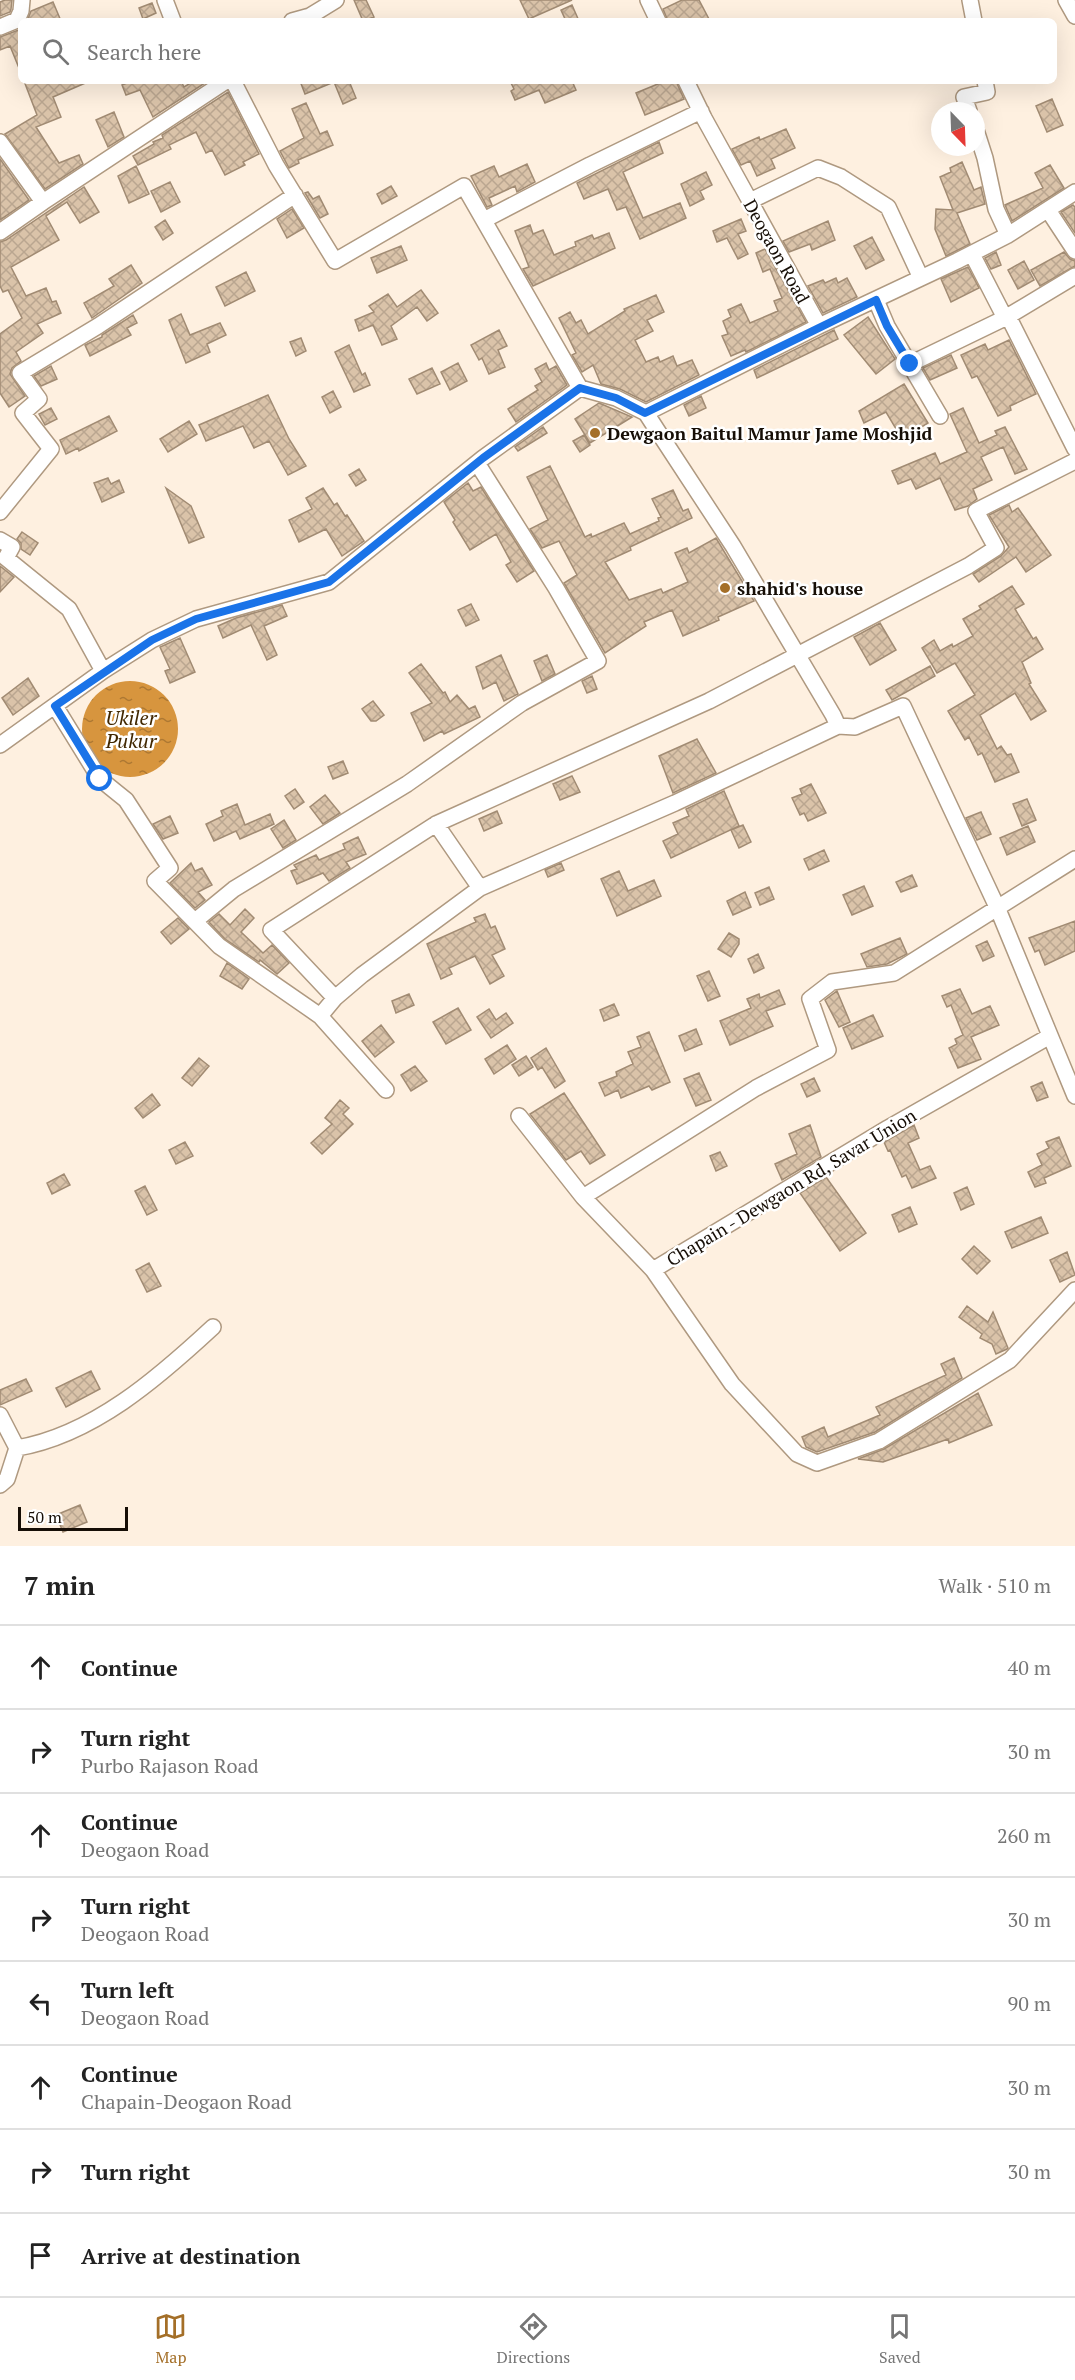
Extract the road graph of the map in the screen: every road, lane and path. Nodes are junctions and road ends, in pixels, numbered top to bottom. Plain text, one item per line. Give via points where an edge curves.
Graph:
1 (22, 0) edge
2 (165, 0) edge
3 (336, 0) edge
4 (648, 0) edge
5 (970, 0) edge
6 (1065, 0) edge
7 (1075, 16) edge
8 (172, 18) edge
9 (303, 18) edge
10 (657, 18) edge
11 (973, 18) edge
12 (0, 27) edge
13 (221, 84) edge
14 (235, 84) edge
15 (688, 84) edge
16 (986, 84) edge
17 (966, 102) edge
18 (701, 111) junction
19 (0, 142) edge
20 (984, 156) edge
21 (1075, 192) edge
22 (295, 195) junction
23 (750, 201) junction
24 (43, 202) junction
25 (1048, 210) junction
26 (484, 220) junction
27 (0, 232) edge
28 (1008, 235) junction
29 (1075, 251) edge
30 (972, 254) junction
31 (1075, 276) edge
32 (921, 278) junction
33 (876, 300) junction
34 (1007, 317) junction
35 (819, 326) junction
36 (910, 364) junction
37 (580, 388) junction
38 (645, 413) junction
39 (940, 416) dead end
40 (1075, 449) edge
41 (1075, 461) edge
42 (477, 463) junction
43 (0, 512) edge
44 (0, 540) edge
45 (799, 656) junction
46 (103, 671) junction
47 (55, 706) junction
48 (838, 726) junction
49 (0, 745) edge
50 (436, 824) junction
51 (1075, 859) edge
52 (480, 888) junction
53 (998, 907) junction
54 (195, 921) junction
55 (336, 998) junction
56 (320, 1016) junction
57 (1050, 1036) junction
58 (386, 1090) dead end
59 (1075, 1096) edge
60 (519, 1116) dead end
61 (583, 1197) junction
62 (653, 1270) junction
63 (1075, 1290) edge
64 (213, 1327) dead end
65 (0, 1415) edge
66 (17, 1448) junction
67 (0, 1485) edge

1 - 12 street via 17,20
2 - 8 street
3 - 9 street
4 - 10 street
5 - 11 street
6 - 7 street
13 - 24 street
14 - 22 street
15 - 18 street, Deogaon Road
16 - 17 street via 987,92 964,97
18 - 23 street, Deogaon Road
18 - 26 street
19 - 24 street
20 - 28 street via 996,209
21 - 25 street
22 - 26 street via 335,261 464,186
22 - 43 street via 20,373 39,399 23,413 51,448
23 - 32 street via 818,168 841,177 888,207
23 - 35 street, Deogaon Road
24 - 27 street
25 - 28 street
25 - 29 street
26 - 37 street
28 - 30 street
30 - 32 street
30 - 34 street
31 - 34 street
32 - 33 street
33 - 35 street
33 - 36 street
34 - 36 street
34 - 40 street
35 - 38 street
36 - 39 street
37 - 38 street via 616,398
37 - 42 street
38 - 45 street via 734,546
41 - 45 street via 976,511 996,548
42 - 46 street via 329,582 196,619 152,640
42 - 54 street via 598,661 522,703 407,784 234,889
44 - 46 street via 12,547 6,558 69,609
45 - 48 street
45 - 50 street via 709,701
46 - 47 street
47 - 49 street
47 - 54 street via 100,779 126,800 170,868 155,880
48 - 52 street
48 - 53 street via 855,727 903,706
50 - 52 street
50 - 55 street via 271,930
51 - 53 street
52 - 55 street
53 - 57 street
53 - 61 street via 894,973 832,982 810,999 828,1050 756,1088
54 - 56 street via 219,946
55 - 56 street
56 - 58 street
57 - 59 street
57 - 62 street, Chapain - Dewgaon Rd, Savar Union via 888,1128
60 - 61 street
61 - 62 street
62 - 63 street, Chapain - Dewgaon Rd, Savar Union via 732,1384 797,1454 817,1463 879,1441 1010,1360
64 - 66 street via 130,1397 74,1430
65 - 66 street
66 - 67 street via 7,1479

